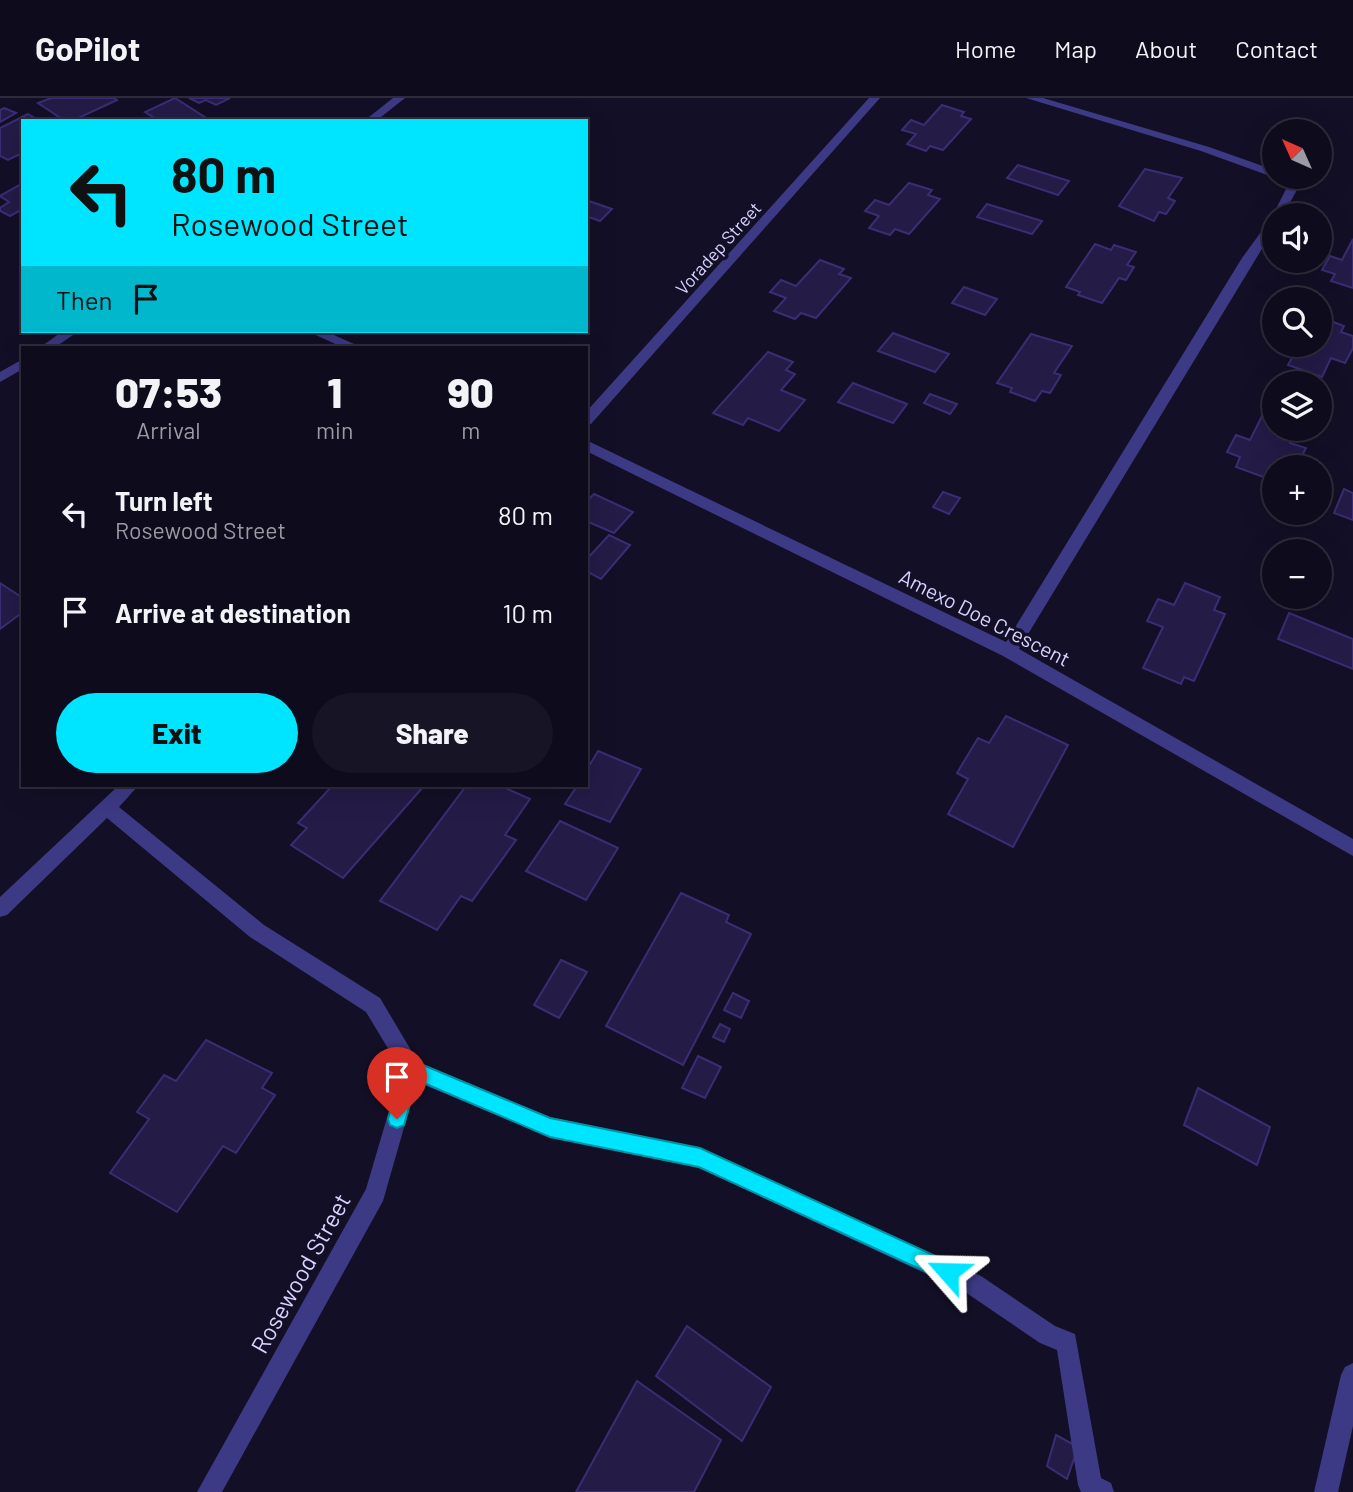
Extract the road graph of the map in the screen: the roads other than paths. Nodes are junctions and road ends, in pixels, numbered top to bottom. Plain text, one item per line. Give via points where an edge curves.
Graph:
1 (400, 98) edge
2 (875, 98) edge
3 (1031, 98) edge
4 (372, 119) edge
5 (1262, 170) edge
6 (1262, 238) edge
7 (69, 333) edge
8 (319, 333) edge
9 (48, 346) edge
10 (351, 346) edge
11 (21, 364) edge
12 (0, 378) edge
13 (588, 419) edge
14 (588, 446) edge
15 (1009, 652) junction
16 (128, 787) edge
17 (107, 807) junction
18 (1353, 848) edge
19 (0, 909) edge
20 (411, 1069) junction
21 (1353, 1375) edge
22 (209, 1492) edge
23 (1101, 1492) edge
24 (1326, 1492) edge

1 - 4 street
2 - 13 street, Voradep Street
3 - 5 street
6 - 15 street
7 - 9 street
8 - 10 street
11 - 12 street
14 - 15 street, Amexo Doe Crescent
15 - 18 street, Amexo Doe Crescent
16 - 17 street
17 - 19 street
17 - 20 street via 257,931 373,1005
20 - 22 street, Rosewood Street via 375,1193
20 - 23 street via 550,1127 700,1158 973,1284 1048,1335 1067,1342 1090,1485
21 - 24 street

